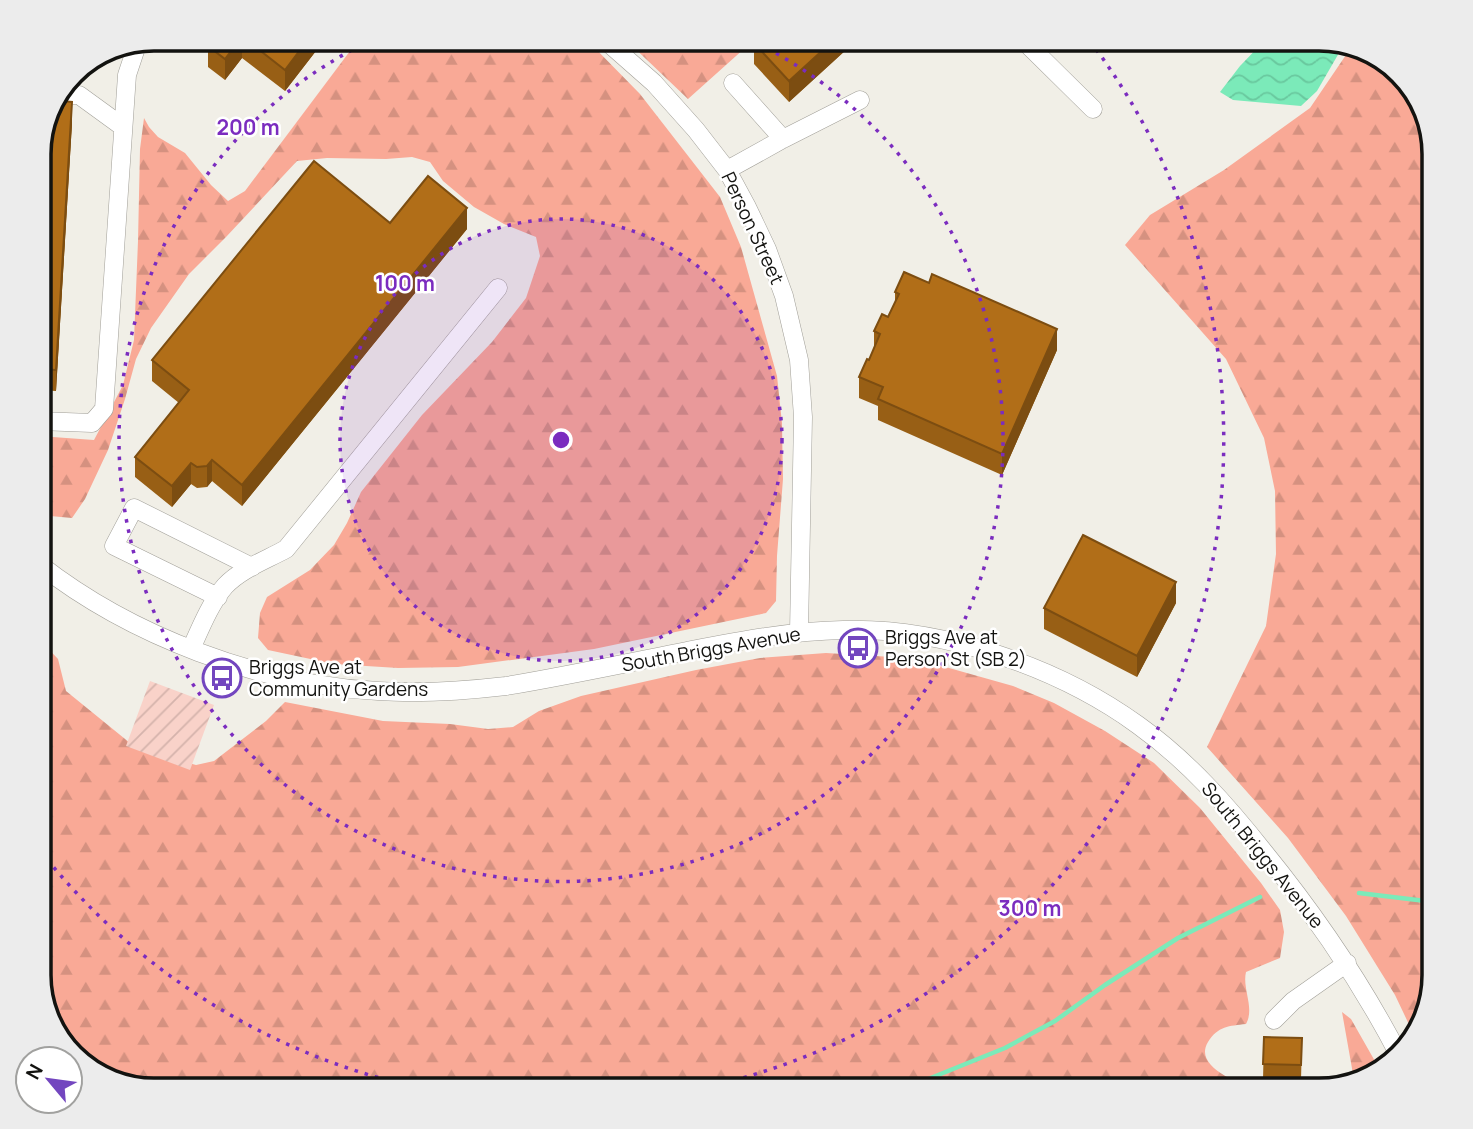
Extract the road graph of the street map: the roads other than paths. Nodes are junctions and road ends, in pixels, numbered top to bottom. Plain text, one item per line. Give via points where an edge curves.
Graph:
1 (618, 51) edge
2 (1035, 51) edge
3 (134, 53) edge
4 (733, 83) dead end
5 (69, 95) edge
6 (860, 100) dead end
7 (1093, 109) dead end
8 (123, 127) junction
9 (783, 139) junction
10 (727, 170) junction
11 (499, 288) dead end
12 (51, 421) edge
13 (252, 567) junction
14 (51, 572) edge
15 (218, 597) junction
16 (799, 632) junction
17 (191, 649) junction
18 (1347, 963) junction
19 (1274, 1020) dead end
20 (1394, 1046) edge

1 - 10 street, Person Street via 654,83
2 - 7 street
3 - 8 street via 127,75
4 - 9 street
5 - 8 street via 79,95
6 - 9 street
8 - 12 street via 104,409 92,423
9 - 10 street
10 - 16 street, Person Street via 767,249 799,360 803,417
11 - 13 street via 286,548
13 - 15 street
13 - 15 street via 134,508 114,546
14 - 17 street, South Briggs Avenue via 134,624
15 - 17 street
16 - 17 street, South Briggs Avenue via 506,686 425,692 295,680
16 - 18 street, South Briggs Avenue via 872,631 951,642 1017,661 1118,711 1204,781 1300,897
18 - 19 street
18 - 20 street, South Briggs Avenue

